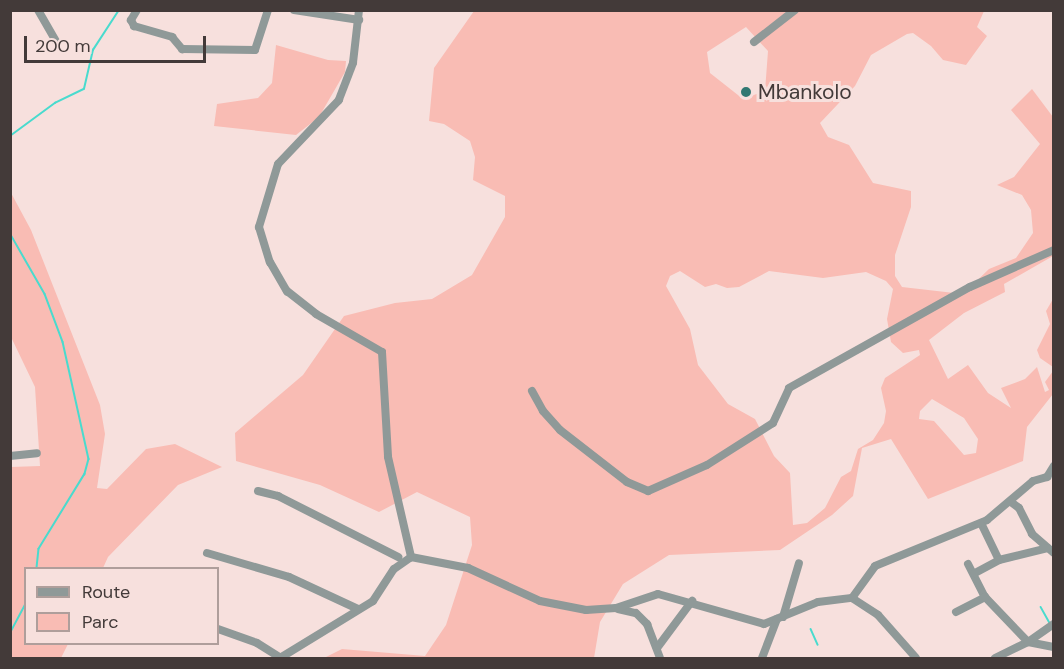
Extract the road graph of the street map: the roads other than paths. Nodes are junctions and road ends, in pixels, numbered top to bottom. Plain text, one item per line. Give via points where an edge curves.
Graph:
1 (38, 10) edge
2 (137, 10) edge
3 (268, 10) edge
4 (294, 10) edge
5 (795, 10) edge
6 (359, 15) edge
7 (56, 41) dead end
8 (754, 42) dead end
9 (1053, 250) edge
10 (532, 391) dead end
11 (37, 453) dead end
12 (10, 456) edge
13 (1053, 466) edge
14 (258, 491) dead end
15 (1011, 502) junction
16 (981, 523) junction
17 (404, 539) junction
18 (1051, 551) edge
19 (207, 553) dead end
20 (398, 557) junction
21 (411, 557) junction
22 (999, 560) junction
23 (799, 563) dead end
24 (968, 564) dead end
25 (394, 568) junction
26 (975, 573) junction
27 (985, 597) junction
28 (852, 598) junction
29 (692, 601) junction
30 (616, 608) junction
31 (358, 609) junction
32 (956, 612) dead end
33 (780, 618) junction
34 (1053, 624) edge
35 (219, 629) edge
36 (1028, 642) junction
37 (1053, 647) edge
38 (657, 648) junction
39 (281, 658) edge
40 (660, 658) edge
41 (762, 658) edge
42 (916, 658) edge
43 (994, 658) edge

1 - 7 street
2 - 3 street via 131,20 134,26 172,36 182,50 255,50
4 - 6 street
5 - 8 street
6 - 17 street via 353,63 339,100 278,164 259,227 270,262 288,291 316,314 382,352 386,444
9 - 10 street via 970,287 789,388 773,423 707,465 648,491 627,482 560,430
11 - 12 street
13 - 15 street via 1047,477 1033,481
14 - 20 street via 278,496
15 - 16 street
15 - 18 street via 1019,508 1028,528
16 - 22 street
16 - 28 street via 875,566
17 - 20 street
17 - 21 street
18 - 22 street
19 - 31 street via 290,577
20 - 25 street
21 - 25 street
21 - 30 street via 479,571 540,601 586,609
22 - 26 street
23 - 33 street
24 - 26 street
25 - 31 street via 378,596
26 - 27 street
27 - 32 street
27 - 36 street
28 - 33 street via 818,602
28 - 42 street via 878,615
29 - 30 street via 658,594
29 - 33 street via 757,625
29 - 38 street
30 - 38 street via 640,615
31 - 39 street
33 - 41 street
34 - 36 street
35 - 39 street via 257,643
36 - 37 street
36 - 43 street
38 - 40 street

